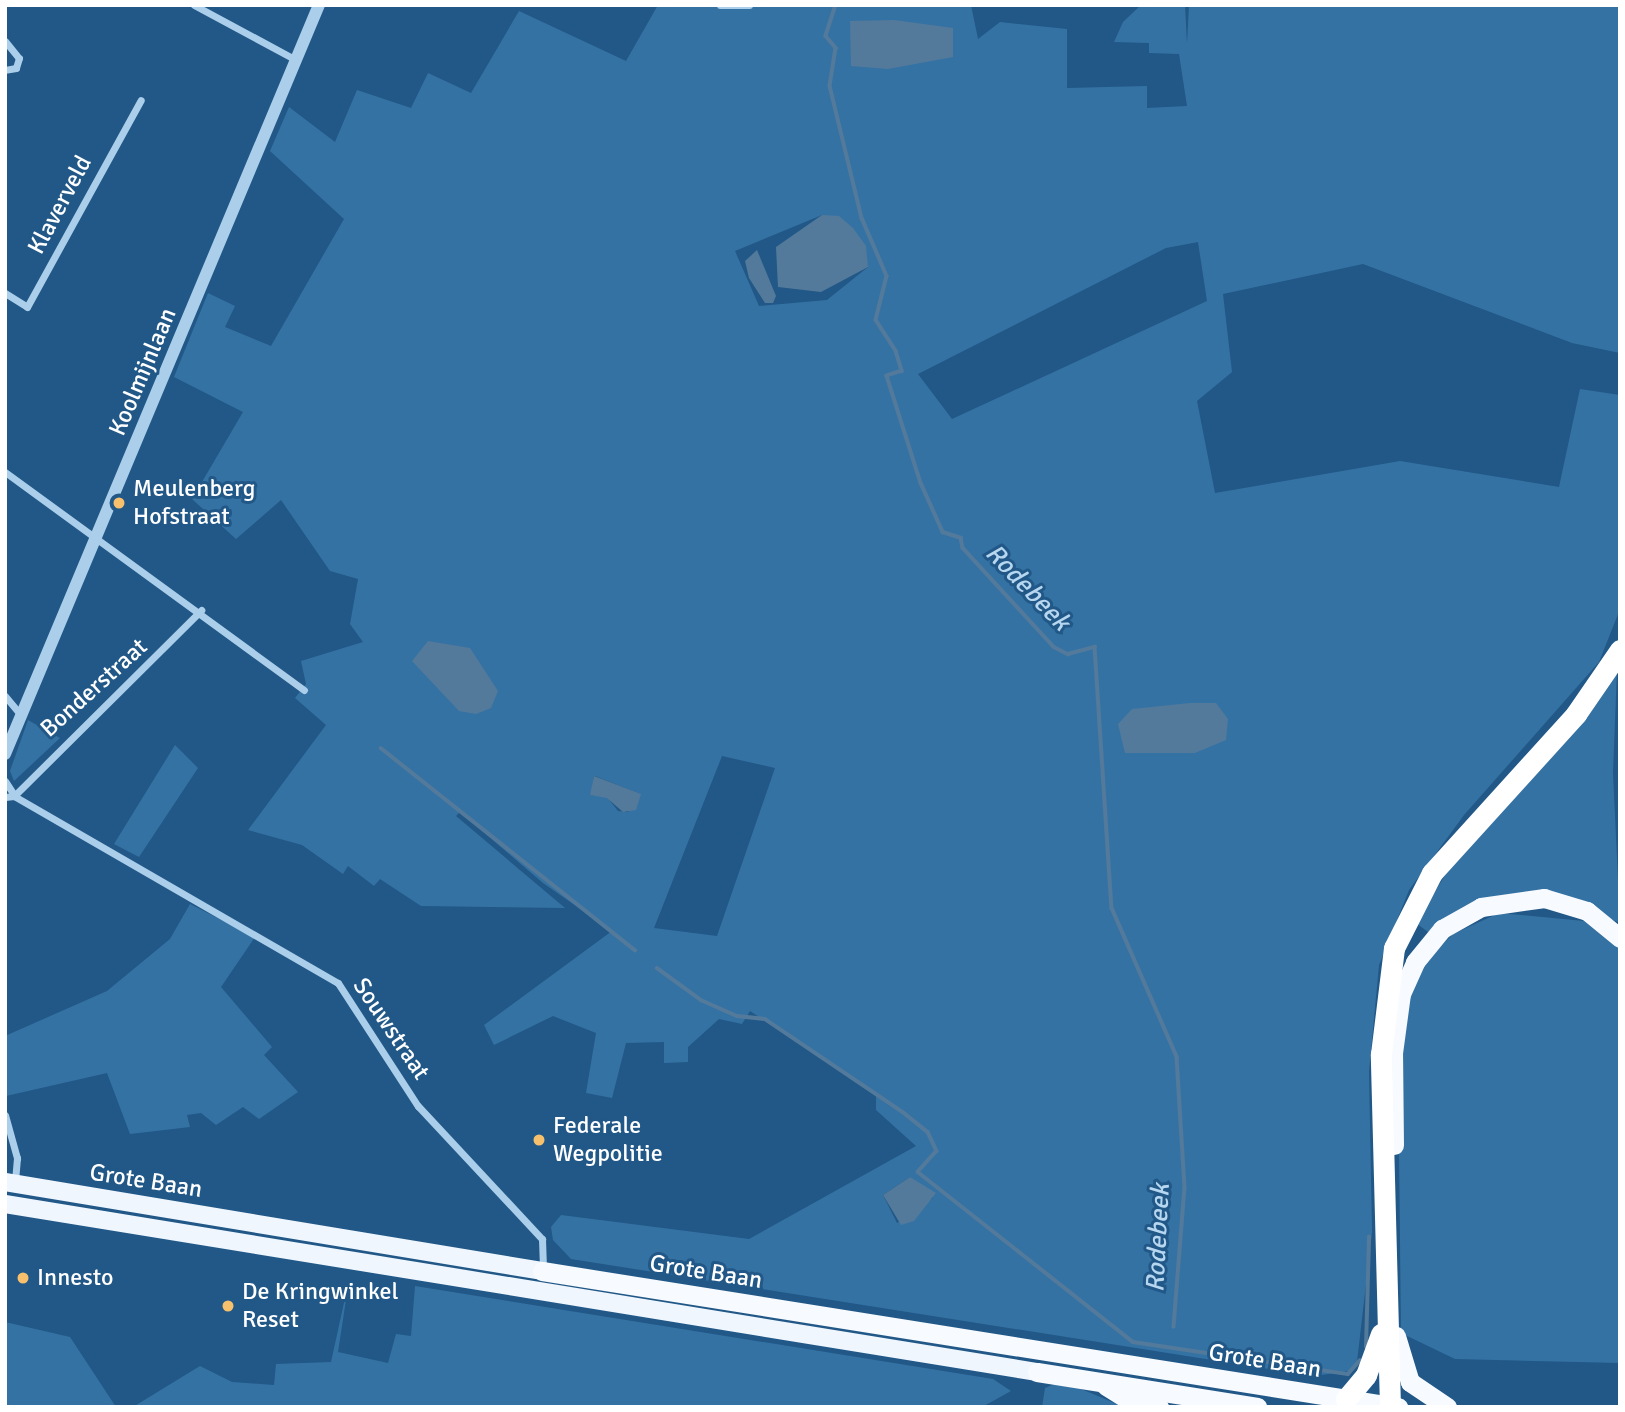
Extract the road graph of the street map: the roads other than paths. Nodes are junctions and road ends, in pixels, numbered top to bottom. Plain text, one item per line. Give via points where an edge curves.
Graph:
1 (194, 5) edge
2 (319, 5) edge
3 (720, 5) edge
4 (748, 5) edge
5 (5, 41) edge
6 (296, 60) junction
7 (5, 70) edge
8 (141, 100) dead end
9 (5, 293) edge
10 (5, 472) edge
11 (96, 538) junction
12 (201, 610) junction
13 (1620, 650) edge
14 (304, 690) dead end
15 (5, 696) edge
16 (21, 716) junction
17 (5, 754) edge
18 (5, 782) edge
19 (10, 797) edge
20 (1620, 938) edge
21 (5, 1115) edge
22 (10, 1183) edge
23 (5, 1204) edge
24 (542, 1271) junction
25 (539, 1293) junction
26 (1383, 1326) junction
27 (1037, 1372) joint
28 (1099, 1381) junction
29 (1353, 1402) edge
30 (1393, 1406) edge
31 (1159, 1407) edge
32 (1256, 1407) edge
33 (1447, 1407) edge

1 - 6 street
2 - 6 street, Koolmijnlaan
3 - 4 street
5 - 7 street via 19,58 16,68
6 - 11 street, Koolmijnlaan
8 - 9 street, Klaverveld via 27,307
10 - 11 street
11 - 12 street
11 - 16 street, Koolmijnlaan
12 - 14 street
12 - 19 street, Bonderstraat
13 - 26 highway via 1576,715 1432,873 1394,948 1383,1005
15 - 16 street
16 - 17 street, Koolmijnlaan
18 - 19 street, Souwstraat
19 - 24 street, Souwstraat via 338,983 418,1106 542,1240
20 - 33 highway via 1573,905 1508,900 1442,929 1406,980 1393,1053 1397,1353 1414,1388
21 - 22 street via 17,1158
22 - 24 main road, Grote Baan
23 - 25 main road, Grote Baan
24 - 25 street, Souwstraat
24 - 29 highway, Grote Baan
25 - 27 main road, Grote Baan
26 - 29 highway
26 - 30 highway
27 - 28 highway, Grote Baan
28 - 31 highway via 1128,1400
28 - 32 highway, Grote Baan
29 - 30 highway, Grote Baan

